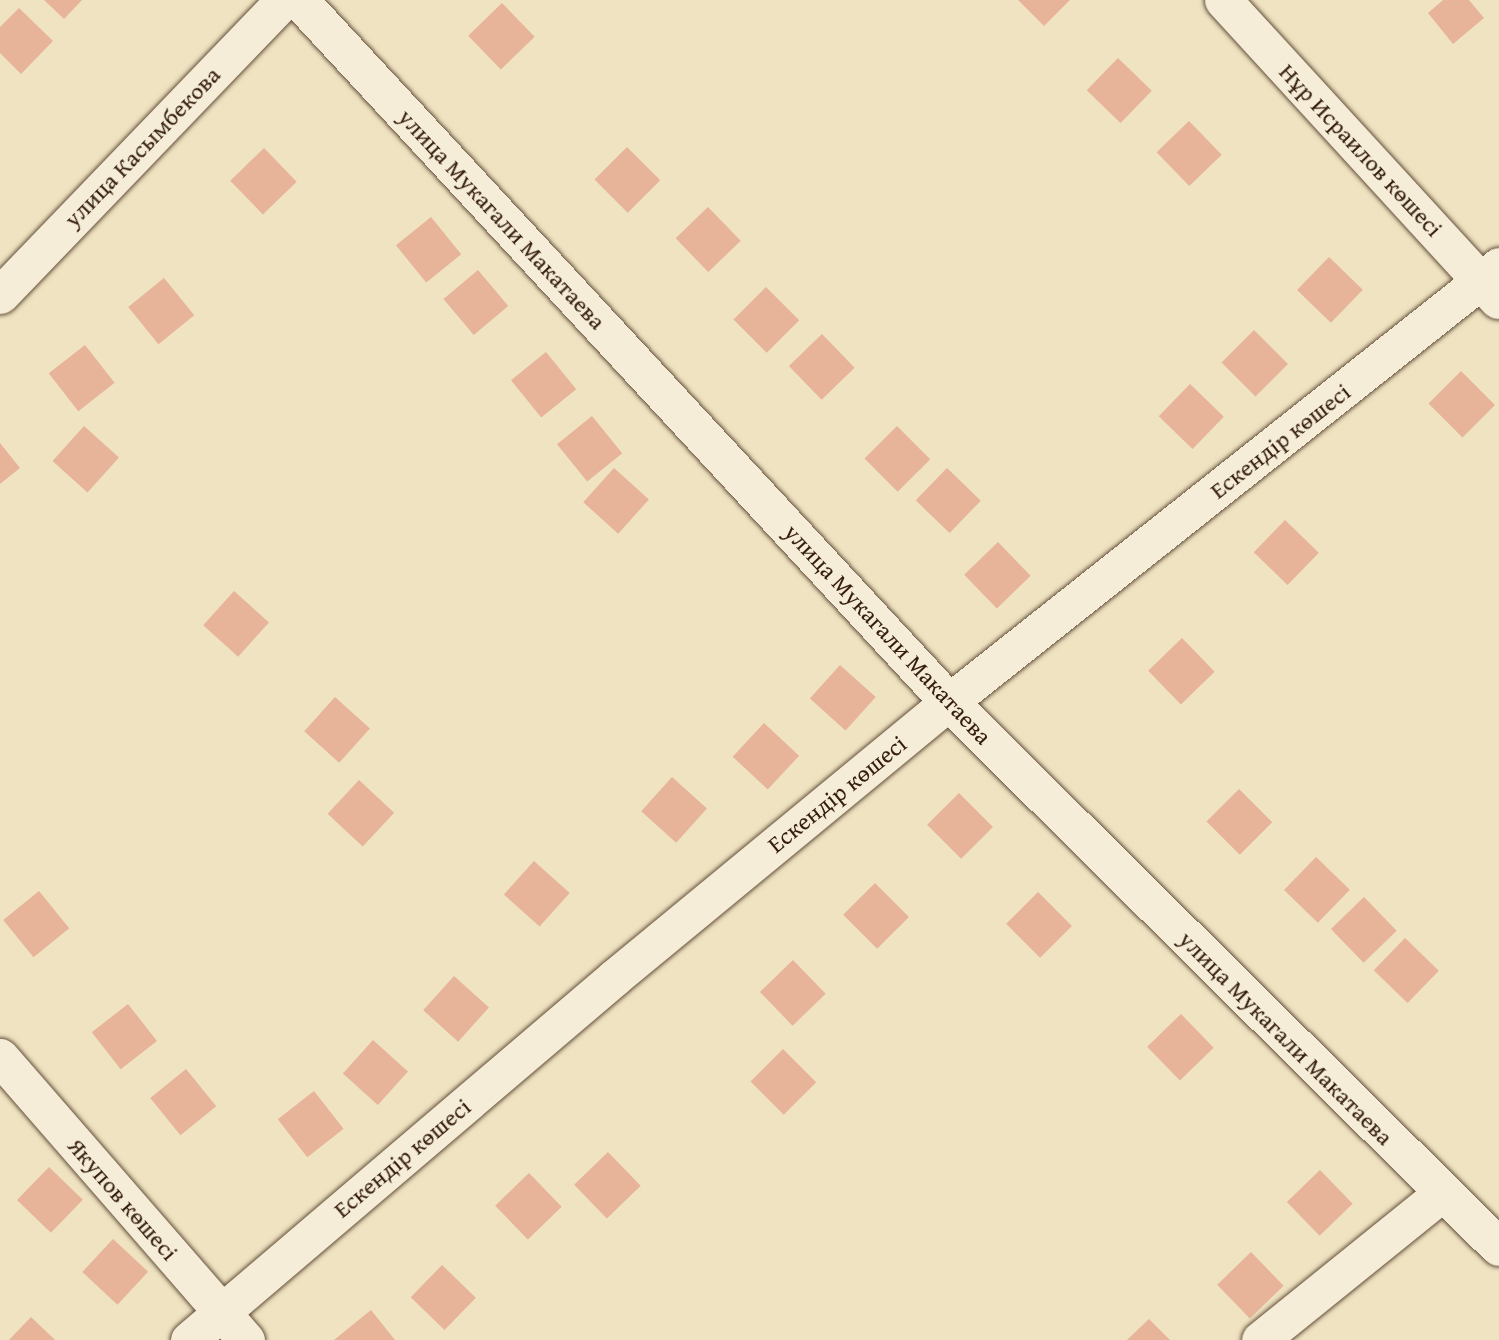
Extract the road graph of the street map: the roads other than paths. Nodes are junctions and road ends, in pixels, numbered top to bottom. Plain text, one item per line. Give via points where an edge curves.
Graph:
1 (285, 0) edge
2 (299, 0) edge
3 (1223, 0) edge
4 (1493, 283) edge
5 (0, 295) edge
6 (949, 702) junction
7 (0, 1057) edge
8 (1442, 1193) junction
9 (1499, 1247) edge
10 (220, 1311) junction
11 (189, 1340) edge
12 (246, 1340) edge
13 (1260, 1340) edge

1 - 5 street, улица Касымбекова
2 - 6 street, улица Мукагали Макатаева
3 - 4 street, Нұр Исраилов көшесі
4 - 6 street, Ескендір көшесі
6 - 8 street, улица Мукагали Макатаева
6 - 10 street, Ескендір көшесі via 615,976
7 - 10 street, Якупов көшесі
8 - 9 street, улица Мукагали Макатаева
8 - 13 street
10 - 11 street, Ескендір көшесі
10 - 12 street, Якупов көшесі

